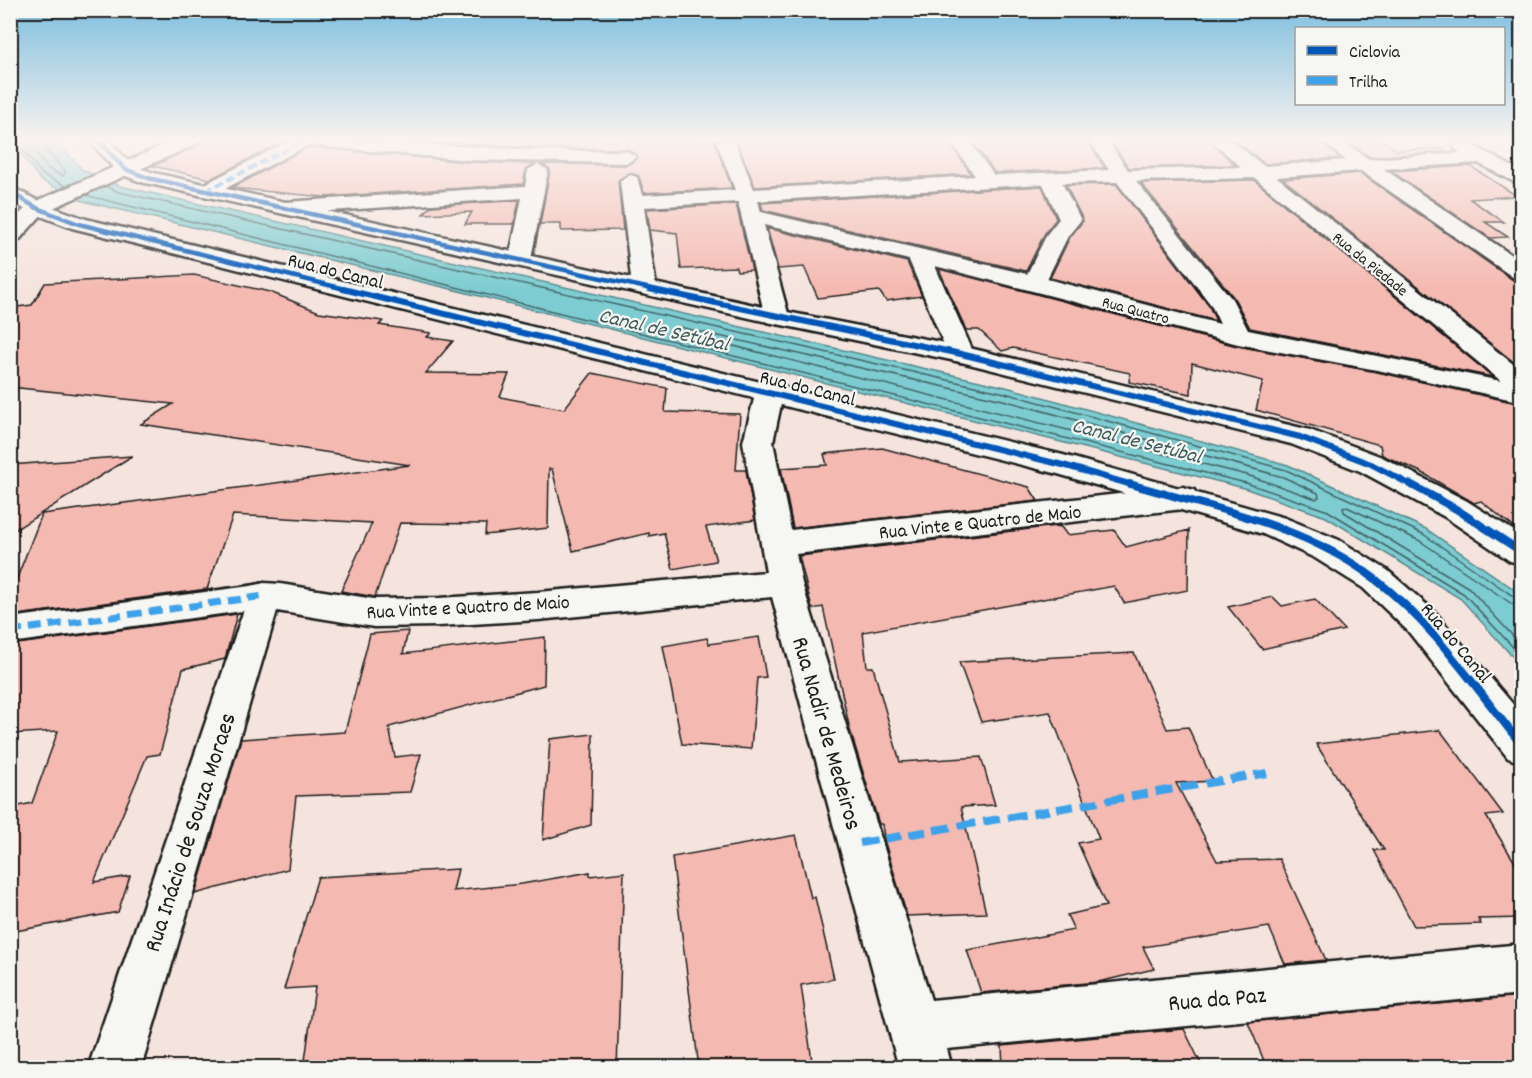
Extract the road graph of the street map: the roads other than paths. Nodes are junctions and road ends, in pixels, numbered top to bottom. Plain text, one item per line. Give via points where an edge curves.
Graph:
1 (76, 190) edge
2 (203, 190) edge
3 (631, 190) edge
4 (744, 190) edge
5 (895, 190) edge
6 (1056, 190) edge
7 (1133, 190) edge
8 (1282, 190) edge
9 (1401, 190) edge
10 (206, 191) joint
11 (533, 191) joint
12 (10, 192) edge
13 (633, 202) junction
14 (46, 204) junction
15 (749, 205) junction
16 (285, 208) junction
17 (10, 236) edge
18 (919, 256) junction
19 (520, 258) junction
20 (1521, 273) edge
21 (1034, 283) junction
22 (644, 286) junction
23 (777, 317) junction
24 (1238, 336) junction
25 (961, 354) junction
26 (1521, 385) edge
27 (1521, 394) edge
28 (770, 395) junction
29 (1183, 498) junction
30 (1521, 552) edge
31 (781, 564) junction
32 (264, 596) junction
33 (10, 632) edge
34 (1521, 745) edge
35 (1521, 969) edge
36 (919, 1047) edge
37 (114, 1068) edge

1 - 14 street
2 - 10 street
3 - 13 street
4 - 15 street
5 - 15 street
6 - 21 street via 1070,220 1058,234
7 - 24 street via 1223,304
8 - 26 street, Rua da Piedade
9 - 20 street
10 - 16 street
11 - 16 street
11 - 19 street
12 - 14 street, Rua do Canal
13 - 15 street
13 - 22 street
14 - 17 street
14 - 28 street, Rua do Canal via 79,224
15 - 18 street, Rua Quatro
15 - 23 street
16 - 19 street
18 - 21 street, Rua Quatro
18 - 25 street
19 - 22 street
21 - 24 street, Rua Quatro
22 - 23 street
23 - 25 street
24 - 27 street, Rua Quatro
25 - 30 street via 1300,437 1380,469 1456,509
28 - 29 street, Rua do Canal
28 - 31 street, Rua Nadir de Medeiros via 758,442
29 - 31 street, Rua Vinte e Quatro de Maio
29 - 34 street, Rua do Canal via 1274,526 1327,549 1375,579 1421,621
31 - 32 street, Rua Vinte e Quatro de Maio via 474,610 362,613 298,598
31 - 36 street, Rua Nadir de Medeiros
32 - 33 street, Rua Vinte e Quatro de Maio
32 - 37 street, Rua Inácio de Souza Moraes
35 - 36 street, Rua da Paz

